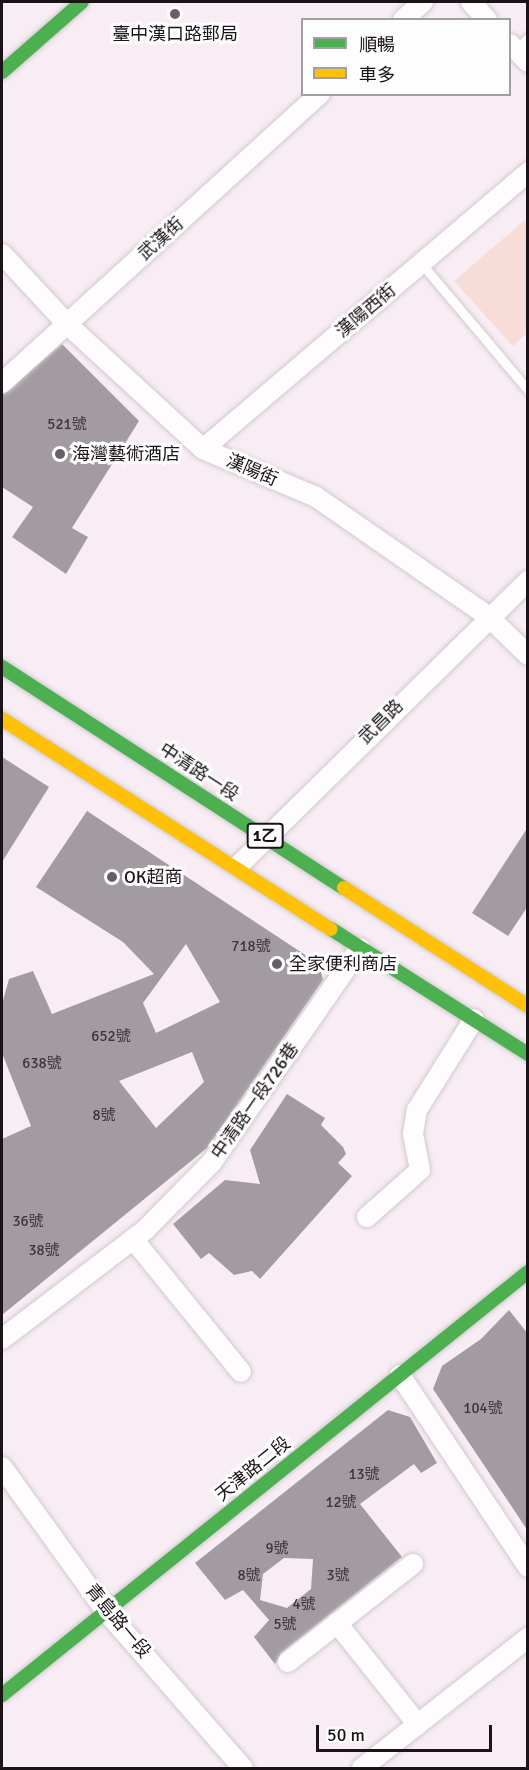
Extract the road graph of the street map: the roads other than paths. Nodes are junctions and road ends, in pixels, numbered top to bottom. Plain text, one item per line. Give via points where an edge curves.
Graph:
1 (81, 2) edge
2 (423, 2) edge
3 (471, 2) edge
4 (405, 18) edge
5 (485, 18) edge
6 (2, 72) edge
7 (318, 96) edge
8 (528, 172) edge
9 (2, 254) edge
10 (422, 263) junction
11 (67, 324) junction
12 (2, 383) edge
13 (528, 390) edge
14 (203, 449) junction
15 (528, 581) edge
16 (488, 616) junction
17 (528, 654) edge
18 (2, 667) edge
19 (2, 719) edge
20 (266, 836) junction
21 (238, 866) junction
22 (360, 948) junction
23 (528, 1006) edge
24 (474, 1019) junction
25 (528, 1054) edge
26 (367, 1217) dead end
27 (133, 1239) junction
28 (526, 1276) edge
29 (2, 1339) edge
30 (241, 1372) dead end
31 (400, 1375) junction
32 (2, 1467) edge
33 (413, 1564) dead end
34 (528, 1567) edge
35 (105, 1610) junction
36 (337, 1623) junction
37 (528, 1638) edge
38 (288, 1662) dead end
39 (2, 1695) edge
40 (418, 1725) junction
41 (243, 1768) edge
42 (362, 1768) edge

1 - 6 main road
2 - 4 street
3 - 5 street
7 - 11 street, 武漢街
8 - 10 street, 漢陽西街
9 - 11 street, 漢陽街
10 - 13 lane
10 - 14 street, 漢陽西街
11 - 12 street, 武漢街
11 - 14 street, 漢陽街
14 - 16 street, 漢陽街 via 316,497
15 - 16 street, 武昌路
16 - 17 street, 漢陽街
16 - 20 street, 武昌路
18 - 20 main road, 中清路一段 / 1乙
19 - 21 main road, 1乙
20 - 21 street, 武昌路
20 - 23 main road, 中清路一段 / 1乙
21 - 22 main road, 1乙
22 - 24 main road, 1乙
22 - 27 street, 中清路一段726巷 via 212,1162
24 - 25 main road, 1乙
24 - 26 street via 417,1110 413,1134 420,1170
27 - 29 street, 中清路一段726巷
27 - 30 street
28 - 31 main road, 天津路二段
31 - 34 street
31 - 35 main road, 天津路二段
32 - 35 street, 青島路一段
33 - 36 street
35 - 39 main road, 天津路二段
35 - 41 street, 青島路一段
36 - 38 street
36 - 40 street
37 - 40 street
40 - 42 street

